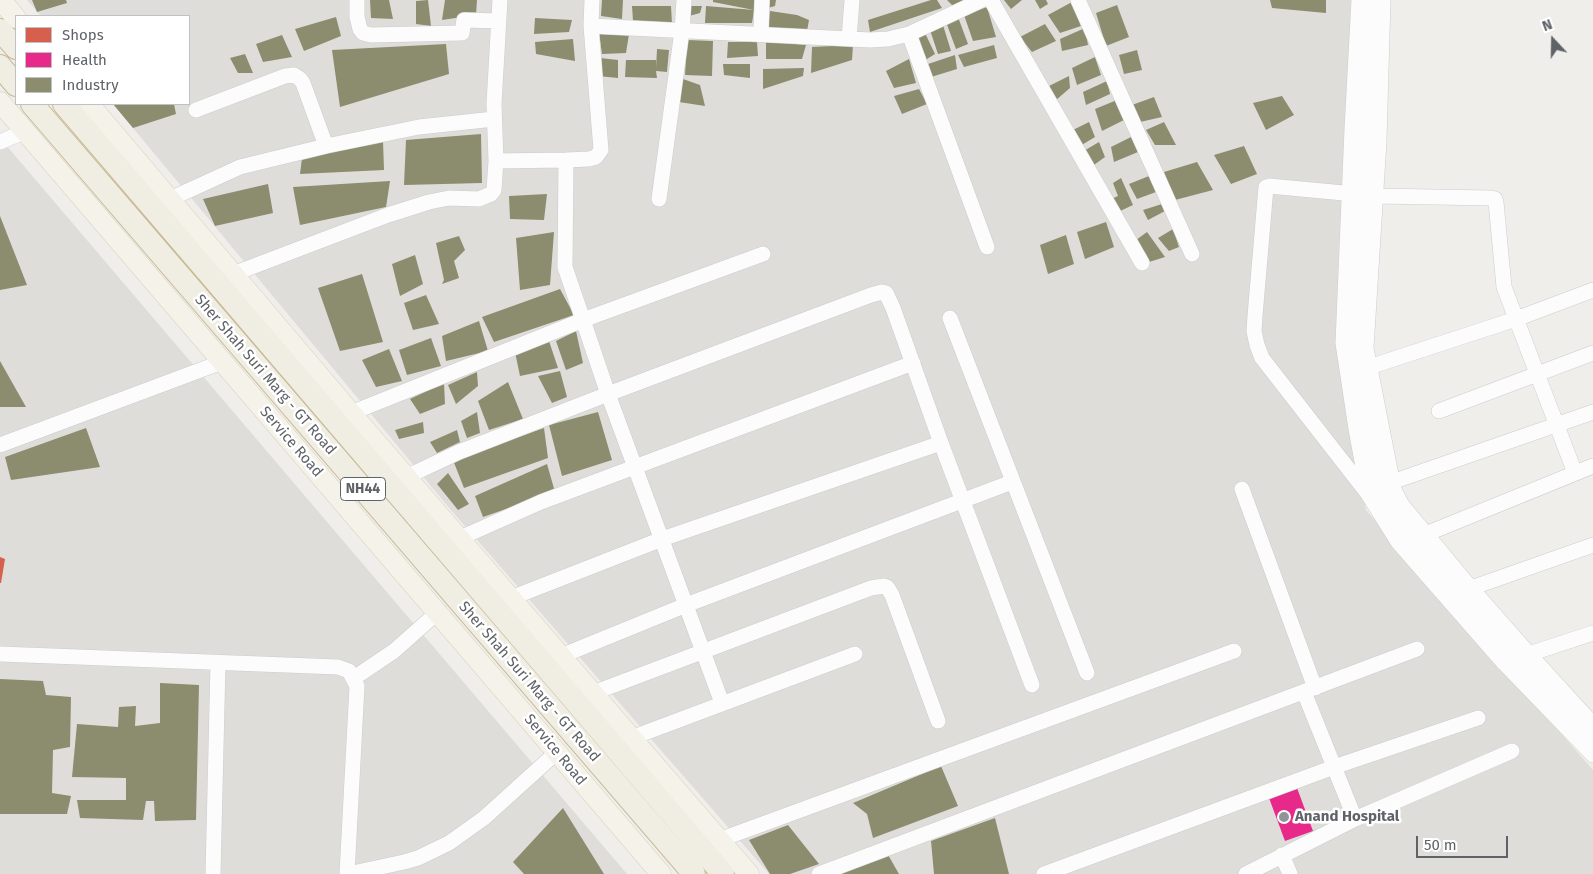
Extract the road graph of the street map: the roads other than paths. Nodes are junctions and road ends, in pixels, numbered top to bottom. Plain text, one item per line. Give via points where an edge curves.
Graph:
1 (1, 0) edge
2 (357, 0) edge
3 (500, 0) edge
4 (592, 0) edge
5 (684, 0) edge
6 (762, 0) edge
7 (852, 0) edge
8 (982, 0) edge
9 (991, 0) edge
10 (1078, 0) edge
11 (1360, 0) edge
12 (1372, 0) edge
13 (1383, 0) edge
14 (15, 17) edge
15 (499, 22) junction
16 (591, 26) junction
17 (0, 30) edge
18 (682, 31) junction
19 (761, 34) junction
20 (909, 34) junction
21 (849, 39) junction
22 (15, 47) edge
23 (0, 66) edge
24 (15, 84) edge
25 (0, 102) edge
26 (33, 105) edge
27 (65, 105) edge
28 (90, 105) edge
29 (196, 110) dead end
30 (494, 119) junction
31 (26, 131) junction
32 (0, 142) edge
33 (326, 146) junction
34 (566, 160) junction
35 (496, 161) junction
36 (1363, 194) junction
37 (170, 199) junction
38 (659, 199) dead end
39 (987, 247) dead end
40 (763, 254) dead end
41 (1192, 254) dead end
42 (1142, 263) dead end
43 (233, 274) junction
44 (1593, 290) edge
45 (950, 318) dead end
46 (1516, 319) junction
47 (583, 320) junction
48 (1593, 353) edge
49 (222, 362) junction
50 (913, 363) junction
51 (1365, 369) junction
52 (1538, 375) junction
53 (608, 394) junction
54 (1439, 411) dead end
55 (1593, 412) edge
56 (351, 413) junction
57 (1556, 426) junction
58 (941, 443) junction
59 (0, 444) edge
60 (634, 466) junction
61 (1593, 466) edge
62 (1575, 473) junction
63 (406, 476) junction
64 (1012, 482) junction
65 (1242, 489) dead end
66 (1382, 493) junction
67 (963, 501) junction
68 (1419, 537) junction
69 (460, 538) junction
70 (662, 539) junction
71 (1593, 545) edge
72 (1471, 588) junction
73 (511, 598) junction
74 (686, 605) junction
75 (438, 612) junction
76 (1592, 634) edge
77 (1418, 649) dead end
78 (703, 651) junction
79 (1234, 651) dead end
80 (0, 654) edge
81 (855, 654) dead end
82 (561, 656) junction
83 (1524, 658) junction
84 (218, 663) junction
85 (1087, 673) dead end
86 (354, 678) junction
87 (1032, 685) dead end
88 (1309, 690) junction
89 (592, 693) junction
90 (722, 704) junction
91 (1478, 718) dead end
92 (938, 721) dead end
93 (1593, 724) edge
94 (631, 738) junction
95 (1593, 740) edge
96 (1512, 751) dead end
97 (557, 752) junction
98 (1593, 755) edge
99 (1334, 767) junction
100 (1355, 818) junction
101 (719, 840) junction
102 (1282, 855) junction
103 (213, 874) edge
104 (348, 874) edge
105 (660, 874) edge
106 (694, 874) edge
107 (723, 874) edge
108 (749, 874) edge
109 (819, 874) edge
110 (1044, 874) edge
111 (1246, 874) edge
112 (1290, 874) edge

1 - 14 main road
2 - 15 street via 360,29 371,35 462,33 464,20
3 - 15 street
4 - 16 street
5 - 18 street
6 - 19 street
7 - 21 street
8 - 20 street
9 - 42 street
10 - 41 street
11 - 36 street via 1352,129
12 - 36 street
13 - 36 street
15 - 30 street
16 - 18 street
16 - 34 street via 601,150 596,157
17 - 22 highway
18 - 19 street
18 - 38 street
19 - 21 street
20 - 21 street via 888,39
20 - 39 street
23 - 24 highway
25 - 31 main road, Service Road
26 - 106 highway, Sher Shah Suri Marg - GT Road / NH44
27 - 107 highway, Sher Shah Suri Marg - GT Road / NH44
28 - 37 main road
29 - 33 street via 294,75 303,84
30 - 33 street via 419,127
30 - 35 street
31 - 32 street
31 - 49 main road, Service Road
33 - 37 street via 240,168
34 - 35 street
34 - 47 street via 565,267
35 - 43 street via 494,190 487,197 429,202
36 - 46 street via 1495,199 1503,282
36 - 51 street
36 - 66 street via 1343,343 1356,429
36 - 66 street via 1266,187 1254,331 1262,358
37 - 43 main road
40 - 47 street
43 - 56 main road
44 - 46 street
45 - 64 street
46 - 51 street
46 - 52 street
47 - 53 street
47 - 56 street
48 - 52 street
49 - 59 street
49 - 75 main road, Service Road
50 - 53 street via 889,298 882,292
50 - 58 street
50 - 60 street
51 - 66 street
52 - 54 street
52 - 57 street
53 - 60 street
53 - 63 street
55 - 57 street
56 - 63 main road
57 - 62 street
57 - 66 street
58 - 67 street
58 - 70 street
60 - 69 street
60 - 70 street
61 - 62 street
62 - 68 street
63 - 69 main road
64 - 67 street
64 - 85 street
65 - 88 street
66 - 68 street via 1402,505
66 - 98 street via 1404,549 1504,662
67 - 74 street
67 - 87 street
68 - 72 street
68 - 83 street
69 - 73 main road
70 - 73 street
70 - 74 street
71 - 72 street
72 - 83 street
73 - 82 main road
74 - 78 street
74 - 82 street
75 - 86 street via 394,651
75 - 97 main road, Service Road
76 - 83 street
77 - 88 street
78 - 89 street
78 - 90 street
78 - 92 street via 871,588 884,586 892,595
79 - 101 street
80 - 84 street
81 - 90 street
82 - 89 main road
83 - 93 street
83 - 95 street
84 - 86 street via 338,667 349,671
84 - 103 street
86 - 104 street via 357,686
88 - 99 street
88 - 109 street
89 - 94 main road
90 - 94 street
91 - 99 street
94 - 101 main road
96 - 100 street
97 - 104 street via 484,818 449,843 418,858
97 - 105 main road, Service Road
99 - 100 street
99 - 110 street
100 - 102 street
101 - 108 main road
102 - 111 street
102 - 112 street

